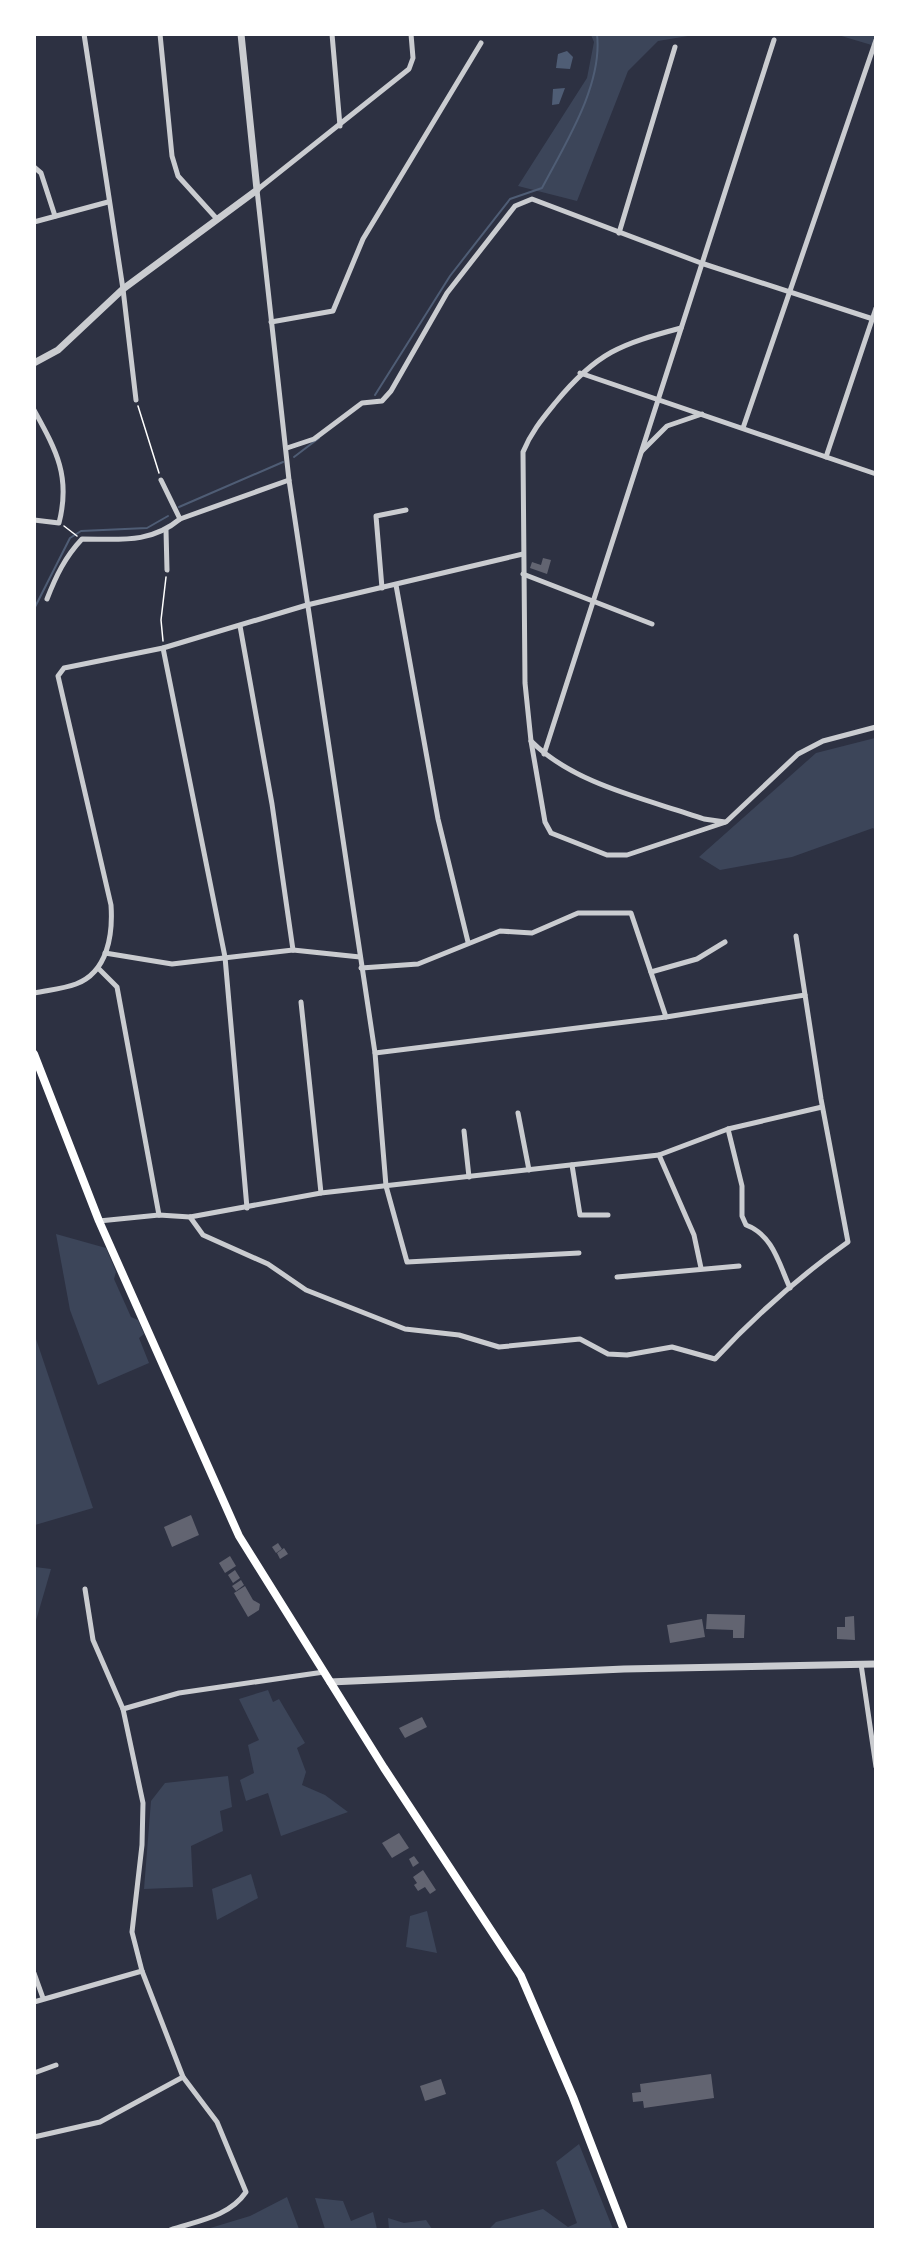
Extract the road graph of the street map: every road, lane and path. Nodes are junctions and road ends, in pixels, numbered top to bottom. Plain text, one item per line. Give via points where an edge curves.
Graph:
1 (84, 34) edge
2 (160, 34) edge
3 (241, 34) edge
4 (332, 34) edge
5 (411, 34) edge
6 (774, 40) dead end
7 (876, 40) edge
8 (481, 43) dead end
9 (675, 46) dead end
10 (340, 126) junction
11 (34, 167) edge
12 (257, 190) junction
13 (108, 202) junction
14 (56, 216) junction
15 (217, 219) junction
16 (34, 222) edge
17 (619, 233) junction
18 (701, 263) junction
19 (123, 289) junction
20 (789, 292) junction
21 (876, 308) edge
22 (874, 319) edge
23 (271, 322) junction
24 (681, 328) junction
25 (34, 363) edge
26 (580, 373) junction
27 (136, 400) joint
28 (659, 402) junction
29 (34, 410) edge
30 (702, 414) junction
31 (743, 428) junction
32 (287, 447) junction
33 (641, 452) junction
34 (826, 457) junction
35 (876, 474) edge
36 (161, 480) joint
37 (289, 480) junction
38 (406, 510) dead end
39 (180, 519) junction
40 (34, 520) edge
41 (59, 523) junction
42 (166, 530) junction
43 (82, 540) junction
44 (523, 554) junction
45 (167, 570) joint
46 (523, 574) junction
47 (396, 585) junction
48 (382, 588) junction
49 (47, 599) dead end
50 (592, 599) junction
51 (308, 605) junction
52 (652, 624) dead end
53 (240, 626) junction
54 (163, 648) junction
55 (876, 727) edge
56 (531, 741) junction
57 (544, 754) junction
58 (726, 822) junction
59 (796, 936) dead end
60 (468, 942) junction
61 (725, 942) dead end
62 (293, 950) junction
63 (105, 953) junction
64 (225, 957) junction
65 (360, 957) junction
66 (361, 968) junction
67 (98, 969) junction
68 (651, 972) junction
69 (34, 993) edge
70 (805, 995) junction
71 (301, 1002) dead end
72 (666, 1017) junction
73 (375, 1053) junction
74 (34, 1054) edge
75 (822, 1107) junction
76 (518, 1113) dead end
77 (728, 1129) junction
78 (464, 1131) dead end
79 (659, 1155) junction
80 (572, 1165) junction
81 (529, 1170) junction
82 (470, 1177) junction
83 (386, 1186) junction
84 (321, 1193) junction
85 (247, 1208) junction
86 (159, 1215) junction
87 (608, 1215) dead end
88 (190, 1217) junction
89 (99, 1221) junction
90 (579, 1253) dead end
91 (739, 1266) dead end
92 (701, 1268) junction
93 (617, 1277) dead end
94 (790, 1288) junction
95 (85, 1589) dead end
96 (861, 1664) junction
97 (876, 1664) edge
98 (324, 1672) junction
99 (330, 1682) junction
100 (123, 1709) junction
101 (876, 1767) edge
102 (142, 1971) junction
103 (34, 1973) edge
104 (43, 1998) junction
105 (34, 2002) edge
106 (56, 2065) dead end
107 (34, 2073) edge
108 (183, 2078) junction
109 (34, 2137) edge
110 (170, 2229) edge
111 (624, 2229) edge

1 - 13 street
2 - 15 street via 172,156 178,176
3 - 12 street
4 - 10 street
5 - 10 street via 413,58 409,69
6 - 18 street
7 - 20 street
8 - 23 street via 363,239 333,311
9 - 17 street
10 - 12 street
11 - 14 street via 41,173
12 - 15 street
12 - 23 street
13 - 14 street
13 - 19 street
14 - 16 street
15 - 19 street
17 - 18 street
17 - 32 street via 532,199 515,206 447,293 382,401 362,403 314,439
18 - 20 street
18 - 24 street
19 - 25 street via 58,350
19 - 27 street
20 - 22 street
20 - 31 street
21 - 22 street
22 - 34 street
23 - 32 street
24 - 26 street via 621,348
24 - 28 street
26 - 28 street
26 - 44 street via 532,431 523,452
27 - 36 path
28 - 30 street
28 - 33 street
29 - 41 street via 64,474
30 - 31 street
30 - 33 street via 667,426
31 - 34 street
32 - 37 street
33 - 50 street
34 - 35 street
36 - 39 street
37 - 39 street
37 - 51 street
38 - 48 street via 376,516
39 - 42 street
40 - 41 street
41 - 43 path
42 - 43 street via 150,537
42 - 45 street
43 - 49 street via 70,552
44 - 46 street
44 - 47 street
45 - 54 path via 161,620
46 - 50 street
46 - 56 street via 525,683
47 - 48 street
47 - 60 street via 438,819
48 - 51 street
50 - 52 street
50 - 57 street
51 - 53 street
51 - 65 street
53 - 54 street
53 - 62 street
54 - 63 street via 64,668 58,676 111,905 113,930
54 - 64 street
55 - 58 street via 823,741 798,754
56 - 57 street
56 - 58 street via 545,822 551,833 607,855 627,855
57 - 58 street via 586,778 704,819
59 - 70 street
60 - 66 street via 418,964
60 - 68 street via 500,931 532,933 578,913 632,913
61 - 68 street via 697,959
62 - 64 street
62 - 65 street
63 - 64 street via 172,964
63 - 67 street
64 - 85 street
65 - 66 street
66 - 73 street
67 - 69 street via 77,984
67 - 86 street via 117,987
68 - 72 street
70 - 72 street
70 - 75 street
71 - 84 street
72 - 73 street
73 - 83 street
74 - 89 main road
75 - 77 street
75 - 94 street via 849,1242 804,1273
76 - 81 street
77 - 79 street
77 - 94 street via 742,1186 742,1216 746,1225 767,1237
78 - 82 street
79 - 80 street
79 - 92 street via 694,1235
80 - 81 street
80 - 87 street via 580,1215
81 - 82 street
82 - 83 street
83 - 84 street
83 - 90 street via 407,1262
84 - 85 street
85 - 88 street
86 - 88 street
86 - 89 street
88 - 94 street via 203,1235 268,1264 306,1290 351,1310 405,1329 459,1335 499,1347 580,1339 608,1354 627,1355 672,1347 715,1359
89 - 98 main road via 239,1536
91 - 92 street
92 - 93 street
95 - 100 street via 93,1640
96 - 97 street
96 - 99 street
96 - 101 street
98 - 99 main road
98 - 100 street via 179,1693
99 - 111 main road via 521,1976
100 - 102 street via 143,1803 132,1932
102 - 104 street
102 - 108 street
103 - 104 street
104 - 105 street
106 - 107 street
108 - 109 street via 100,2122
108 - 110 street via 217,2122 246,2192 238,2204 224,2212

